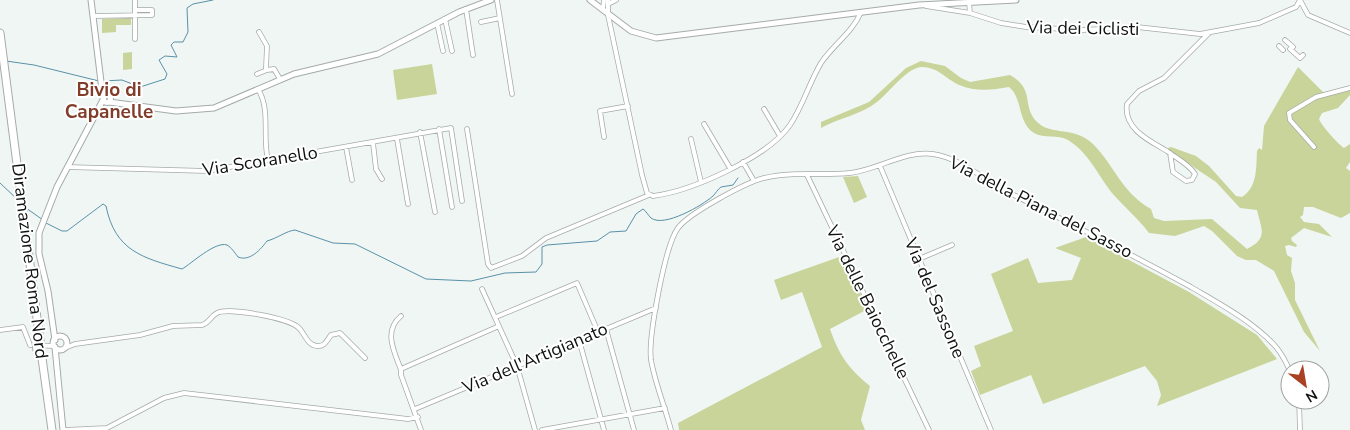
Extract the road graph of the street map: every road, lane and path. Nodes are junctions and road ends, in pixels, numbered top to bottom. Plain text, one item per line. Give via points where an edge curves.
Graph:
1 (91, 0) edge
2 (135, 0) edge
3 (491, 0) edge
4 (497, 0) edge
5 (590, 0) edge
6 (616, 0) edge
7 (1016, 0) edge
8 (1304, 0) edge
9 (606, 1) edge
10 (970, 2) junction
11 (923, 5) junction
12 (1295, 8) junction
13 (1304, 8) junction
14 (466, 9) junction
15 (605, 11) junction
16 (861, 12) junction
17 (135, 13) junction
18 (970, 13) junction
19 (93, 16) junction
20 (500, 18) junction
21 (445, 19) junction
22 (481, 22) dead end
23 (437, 23) junction
24 (0, 32) edge
25 (258, 32) dead end
26 (1209, 33) junction
27 (1350, 33) edge
28 (135, 39) dead end
29 (1285, 40) dead end
30 (1279, 46) dead end
31 (444, 50) dead end
32 (1283, 50) dead end
33 (452, 51) dead end
34 (473, 54) dead end
35 (1303, 55) dead end
36 (2, 67) edge
37 (267, 70) junction
38 (257, 74) dead end
39 (280, 79) junction
40 (1350, 88) edge
41 (258, 89) junction
42 (512, 94) dead end
43 (107, 99) junction
44 (628, 106) junction
45 (764, 109) dead end
46 (704, 124) dead end
47 (467, 129) dead end
48 (439, 130) junction
49 (420, 132) junction
50 (780, 136) junction
51 (604, 137) dead end
52 (396, 139) junction
53 (692, 139) dead end
54 (373, 143) junction
55 (346, 147) junction
56 (1314, 147) dead end
57 (1170, 153) junction
58 (268, 160) junction
59 (743, 162) junction
60 (880, 166) junction
61 (67, 167) junction
62 (730, 168) junction
63 (808, 174) junction
64 (382, 179) dead end
65 (352, 180) dead end
66 (754, 181) junction
67 (701, 182) junction
68 (649, 195) junction
69 (462, 201) dead end
70 (21, 203) junction
71 (408, 204) dead end
72 (452, 207) dead end
73 (434, 212) dead end
74 (952, 245) dead end
75 (919, 259) junction
76 (482, 289) dead end
77 (656, 308) junction
78 (401, 316) dead end
79 (496, 317) junction
80 (499, 326) junction
81 (53, 329) junction
82 (606, 329) junction
83 (0, 330) edge
84 (598, 332) junction
85 (61, 337) junction
86 (579, 340) junction
87 (67, 342) junction
88 (75, 344) junction
89 (56, 345) junction
90 (39, 351) junction
91 (365, 358) dead end
92 (1283, 360) edge
93 (518, 366) junction
94 (401, 370) junction
95 (665, 408) junction
96 (415, 409) junction
97 (1299, 410) edge
98 (630, 414) junction
99 (418, 417) junction
100 (602, 420) junction
101 (48, 430) edge
102 (52, 430) edge
103 (64, 430) edge
104 (420, 430) edge
105 (535, 430) edge
106 (542, 430) edge
107 (604, 430) edge
108 (634, 430) edge
109 (672, 430) edge
110 (929, 430) edge
111 (990, 430) edge
112 (1300, 430) edge

1 - 19 main road
2 - 17 street
3 - 14 main road
4 - 20 street
5 - 15 main road
6 - 9 street
7 - 10 main road
8 - 12 street
8 - 13 street
9 - 15 street
10 - 11 main road
10 - 18 street
11 - 16 main road
11 - 18 street, Via dei Ciclisti
12 - 13 street
12 - 26 street, Via dei Ciclisti via 1255,25
13 - 27 street via 1311,16
14 - 21 main road
14 - 34 street
15 - 16 main road via 635,33 662,38
15 - 44 street
16 - 50 street via 855,25 821,64 794,118
17 - 19 street
17 - 28 street
18 - 26 street, Via dei Ciclisti via 1030,28 1137,27 1186,34
19 - 43 main road
20 - 22 street
20 - 42 street
21 - 23 main road
21 - 33 street
23 - 31 street
23 - 39 main road via 376,56
24 - 36 highway, Diramazione Roma Nord
25 - 37 street via 267,46
26 - 57 street via 1164,78 1137,93 1127,105 1128,116 1135,129
29 - 35 street via 1300,58
30 - 32 street
36 - 70 highway, Diramazione Roma Nord
36 - 70 highway, Diramazione Roma Nord via 16,191
37 - 38 street
37 - 39 street via 274,69
39 - 41 main road
40 - 56 street via 1316,97 1289,113 1290,121
41 - 43 main road via 222,105 198,111 169,110
41 - 58 street via 265,102 264,138
43 - 61 main road
44 - 51 street via 600,111
44 - 68 street
45 - 50 street
46 - 62 street
47 - 68 street via 490,268 522,256 546,238
48 - 49 street, Via Scoranello
48 - 69 street, Via Scoranello via 451,128
48 - 72 street
49 - 52 street, Via Scoranello
49 - 73 street
50 - 59 street
52 - 54 street, Via Scoranello
52 - 71 street
53 - 67 street
54 - 55 street, Via Scoranello
54 - 64 street via 376,169
55 - 58 street, Via Scoranello
55 - 65 street
57 - 57 street via 1193,170 1192,180 1186,181 1174,174
58 - 61 street, Via Scoranello via 201,172
59 - 62 street
59 - 66 street
60 - 63 street, Via della Piana del Sasso via 849,173
60 - 75 street, Via del Sassone
60 - 92 street, Via della Piana del Sasso via 929,154 957,162 1006,191 1144,261 1230,311 1273,344
61 - 81 main road via 43,226 41,248
62 - 67 street
63 - 66 street, Via della Piana del Sasso
63 - 110 street, Via delle Baiocchelle
66 - 77 street, Via della Piana del Sasso via 704,207 679,226 670,246
67 - 68 street via 662,195
70 - 90 highway, Diramazione Roma Nord, bridge
74 - 75 street
75 - 111 street, Via del Sassone
76 - 79 street
77 - 82 street, Via dell'Artigianato
77 - 95 street, Via della Piana del Sasso via 651,357
78 - 94 street via 390,330
79 - 80 street
79 - 84 street via 577,283
80 - 93 street
80 - 94 street
81 - 85 main road
81 - 89 main road
82 - 84 street, Via dell'Artigianato
82 - 98 street
83 - 89 street via 22,327 30,345
84 - 86 street, Via dell'Artigianato
85 - 87 main road
85 - 89 main road
86 - 93 street, Via dell'Artigianato
86 - 100 street
87 - 88 street
87 - 89 main road
88 - 89 street
88 - 91 street via 140,336 173,326 202,325 217,313 231,312 287,321 299,327 311,343 319,346 324,345 331,335 340,333
89 - 103 main road
90 - 101 highway, Diramazione Roma Nord
90 - 102 highway, Diramazione Roma Nord
93 - 96 street, Via dell'Artigianato
93 - 105 street
94 - 96 street
95 - 98 street
95 - 109 street, Via della Piana del Sasso
96 - 99 street
97 - 112 street
98 - 100 street
98 - 108 street
99 - 103 street via 408,420 184,394 164,398 107,428
99 - 104 street
100 - 106 street
100 - 107 street

